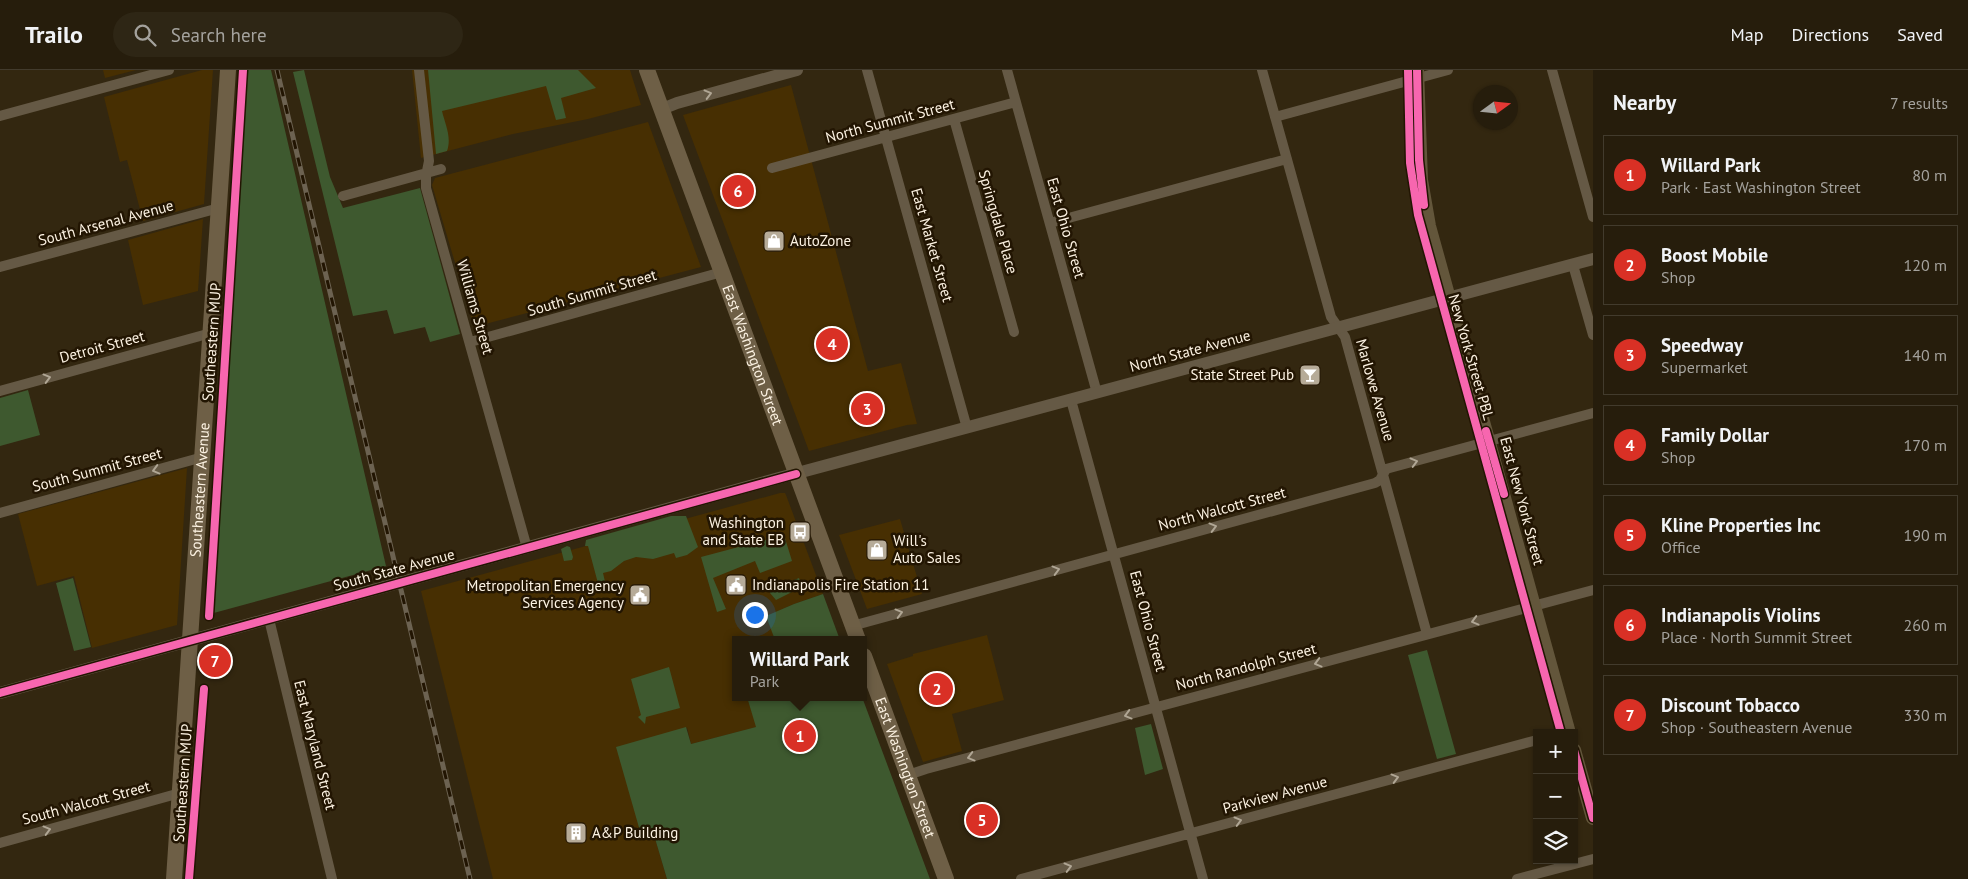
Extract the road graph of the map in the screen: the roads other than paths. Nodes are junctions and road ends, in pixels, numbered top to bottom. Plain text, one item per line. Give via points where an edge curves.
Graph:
1 (169, 70) edge
2 (228, 70) edge
3 (419, 70) edge
4 (647, 70) edge
5 (797, 70) edge
6 (867, 70) edge
7 (1007, 70) edge
8 (1262, 70) edge
9 (1448, 70) edge
10 (1552, 70) edge
11 (1417, 74) edge
12 (1016, 102) junction
13 (662, 109) junction
14 (0, 116) edge
15 (1276, 117) junction
16 (954, 119) junction
17 (886, 138) junction
18 (1287, 159) junction
19 (772, 168) dead end
20 (441, 169) dead end
21 (427, 173) junction
22 (343, 196) dead end
23 (219, 208) junction
24 (1593, 218) edge
25 (1050, 223) junction
26 (1593, 259) edge
27 (1573, 264) junction
28 (0, 267) edge
29 (722, 272) junction
30 (1449, 298) junction
31 (1338, 328) junction
32 (1014, 332) dead end
33 (211, 333) junction
34 (1593, 335) edge
35 (470, 342) junction
36 (0, 391) edge
37 (1097, 393) junction
38 (1071, 400) junction
39 (1593, 413) edge
40 (967, 428) junction
41 (1489, 441) junction
42 (203, 457) junction
43 (796, 474) junction
44 (1383, 474) junction
45 (0, 513) edge
46 (528, 548) junction
47 (1114, 554) junction
48 (1593, 590) edge
49 (1534, 605) junction
50 (269, 619) junction
51 (855, 633) edge
52 (1427, 634) junction
53 (191, 641) junction
54 (867, 664) edge
55 (0, 693) edge
56 (1156, 707) junction
57 (1566, 729) edge
58 (1533, 741) edge
59 (1578, 764) edge
60 (908, 775) junction
61 (180, 793) junction
62 (1593, 818) edge
63 (1191, 834) junction
64 (0, 843) edge
65 (1593, 858) edge
66 (174, 879) edge
67 (332, 879) edge
68 (946, 879) edge
69 (1021, 879) edge
70 (1204, 879) edge
71 (1517, 879) edge

1 - 14 street
2 - 23 main road, Southeastern Avenue
3 - 21 street, Williams Street
4 - 13 main road, East Washington Street
13 -> 5 street via 677,102
6 - 17 street, East Market Street
7 - 12 street, East Ohio Street
8 - 15 street, Marlowe Avenue
9 - 11 street
10 - 24 street
11 - 15 street
11 - 30 main road, East New York Street via 1422,194
12 - 16 street, North Summit Street
12 - 25 street, East Ohio Street
13 - 29 main road, East Washington Street
15 - 18 street, Marlowe Avenue
16 - 17 street, North Summit Street
16 - 32 street, Springdale Place
17 - 19 street, North Summit Street
17 - 40 street, East Market Street
18 - 25 street
18 - 31 street, Marlowe Avenue via 1331,318
20 - 21 street
21 - 22 street
21 - 35 street, Williams Street via 426,188
23 - 28 street, South Arsenal Avenue
23 - 33 main road, Southeastern Avenue
25 - 37 street, East Ohio Street
26 - 27 street, North State Avenue
27 - 30 street, North State Avenue
27 - 34 street
29 - 35 street, South Summit Street
29 - 43 main road, East Washington Street
30 - 31 street, North State Avenue
30 - 41 main road, East New York Street
31 - 37 street, North State Avenue
31 - 44 street, Marlowe Avenue via 1345,337
36 -> 33 street, Detroit Street
33 - 42 main road, Southeastern Avenue
35 - 46 street, Williams Street
37 - 38 street, North State Avenue
38 - 40 street, North State Avenue
38 - 47 street, East Ohio Street
39 - 41 street, North Walcott Street
40 - 43 street, North State Avenue
44 -> 41 street, North Walcott Street via 1392,467
41 - 49 main road, East New York Street
42 -> 45 street, South Summit Street
42 - 53 main road, Southeastern Avenue
43 - 46 street, South State Avenue
43 - 51 main road, East Washington Street
47 -> 44 street, North Walcott Street via 1375,483
44 - 52 street, Marlowe Avenue
46 - 50 street, South State Avenue
51 -> 47 street, North Walcott Street
47 - 56 street, East Ohio Street
48 - 49 street, North Randolph Street
49 -> 52 street, North Randolph Street
49 - 57 main road, East New York Street
50 - 53 street, South State Avenue
50 - 67 street, East Maryland Street
52 -> 56 street, North Randolph Street
53 - 55 street, South State Avenue
53 - 61 main road, Southeastern Avenue
54 - 60 main road, East Washington Street
56 -> 60 street, North Randolph Street
56 - 63 street, East Ohio Street
63 -> 58 street, Parkview Avenue
59 - 62 main road
60 - 68 main road, East Washington Street
64 -> 61 street, South Walcott Street
61 - 66 main road, Southeastern Avenue
69 -> 63 street, Parkview Avenue
63 - 70 street, East Ohio Street
65 - 71 street

